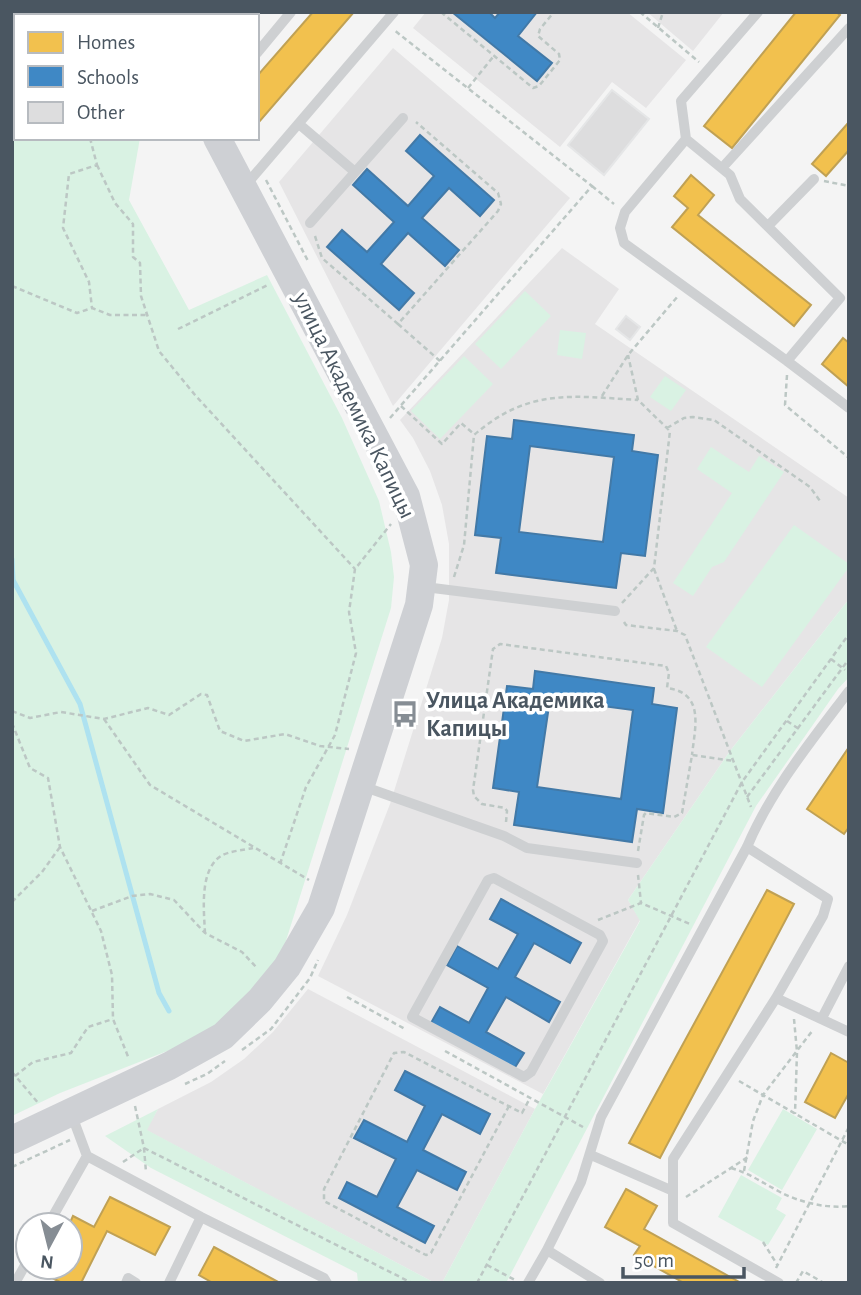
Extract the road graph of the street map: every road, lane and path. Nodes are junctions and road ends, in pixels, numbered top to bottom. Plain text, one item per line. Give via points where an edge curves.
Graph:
1 (291, 12) edge
2 (394, 12) edge
3 (441, 12) edge
4 (554, 12) edge
5 (640, 12) edge
6 (663, 12) edge
7 (758, 12) edge
8 (386, 23) junction
9 (658, 28) junction
10 (849, 28) edge
11 (259, 51) edge
12 (493, 57) junction
13 (707, 69) junction
14 (468, 88) junction
15 (403, 118) joint
16 (299, 124) junction
17 (686, 139) junction
18 (91, 140) edge
19 (218, 140) edge
20 (97, 165) junction
21 (722, 168) junction
22 (355, 172) junction
23 (252, 178) junction
24 (814, 179) joint
25 (592, 186) junction
26 (849, 186) edge
27 (625, 212) junction
28 (310, 223) joint
29 (768, 226) junction
30 (310, 264) dead end
31 (278, 280) dead end
32 (12, 286) edge
33 (685, 288) junction
34 (844, 301) edge
35 (92, 308) junction
36 (148, 315) junction
37 (398, 324) junction
38 (178, 329) dead end
39 (628, 355) junction
40 (440, 361) junction
41 (787, 361) junction
42 (601, 398) junction
43 (638, 400) junction
44 (401, 406) junction
45 (849, 408) edge
46 (390, 418) dead end
47 (667, 428) junction
48 (474, 435) junction
49 (849, 458) edge
50 (820, 500) dead end
51 (397, 517) dead end
52 (654, 568) junction
53 (355, 569) junction
54 (421, 586) junction
55 (450, 590) junction
56 (615, 611) joint
57 (626, 625) dead end
58 (677, 631) junction
59 (849, 634) edge
60 (831, 659) junction
61 (849, 659) edge
62 (844, 669) junction
63 (849, 691) edge
64 (12, 711) edge
65 (104, 719) junction
66 (787, 721) junction
67 (12, 723) edge
68 (799, 729) junction
69 (327, 747) junction
70 (359, 750) dead end
71 (692, 755) junction
72 (734, 761) junction
73 (742, 782) junction
74 (361, 786) junction
75 (747, 797) junction
76 (757, 824) junction
77 (504, 836) junction
78 (60, 847) junction
79 (747, 847) junction
80 (254, 848) junction
81 (637, 863) junction
82 (280, 864) junction
83 (316, 884) dead end
84 (12, 902) edge
85 (641, 903) junction
86 (92, 911) junction
87 (671, 916) junction
88 (583, 926) junction
89 (702, 929) junction
90 (205, 933) junction
91 (320, 956) dead end
92 (849, 966) edge
93 (264, 976) dead end
94 (776, 998) junction
95 (793, 1006) junction
96 (822, 1018) junction
97 (113, 1019) junction
98 (849, 1032) edge
99 (239, 1052) dead end
100 (797, 1052) junction
101 (228, 1059) dead end
102 (132, 1069) dead end
103 (12, 1072) edge
104 (727, 1075) junction
105 (15, 1076) junction
106 (183, 1085) dead end
107 (762, 1095) junction
108 (530, 1098) dead end
109 (536, 1101) dead end
110 (135, 1106) dead end
111 (509, 1106) junction
112 (42, 1107) dead end
113 (795, 1114) junction
114 (566, 1118) junction
115 (75, 1124) junction
116 (849, 1127) edge
117 (595, 1134) junction
118 (12, 1140) edge
119 (842, 1141) junction
120 (849, 1145) edge
121 (144, 1148) junction
122 (591, 1155) junction
123 (87, 1156) junction
124 (748, 1157) junction
125 (12, 1167) edge
126 (731, 1168) junction
127 (112, 1170) junction
128 (744, 1171) junction
129 (147, 1188) junction
130 (673, 1191) junction
131 (810, 1203) junction
132 (673, 1206) junction
133 (849, 1206) edge
134 (56, 1211) edge
135 (201, 1217) junction
136 (763, 1242) dead end
137 (547, 1250) junction
138 (487, 1265) junction
139 (778, 1266) junction
140 (508, 1276) dead end
141 (775, 1280) edge
142 (125, 1283) edge
143 (136, 1283) edge
144 (169, 1283) edge
145 (327, 1283) edge
146 (412, 1283) edge
147 (477, 1283) edge
148 (528, 1283) edge
149 (600, 1283) edge
150 (796, 1283) edge
151 (824, 1283) edge

1 - 11 lane
2 - 8 lane
3 - 12 path
4 - 12 path via 538,36 560,60 539,86 533,88
5 - 9 path
6 - 9 path
7 - 13 lane
8 - 14 path
8 - 16 lane
9 - 13 path
10 - 21 lane
12 - 14 path
13 - 17 lane via 681,101
14 - 25 path
15 - 22 lane
15 - 37 path via 411,118 498,193 501,204
16 - 22 lane
16 - 23 lane
17 - 21 lane
17 - 27 lane
18 - 20 path
19 - 23 street, улица Академика Капицы
20 - 35 path via 69,174 63,228 89,282
20 - 36 path via 115,203 133,224 133,257 140,262 141,296
21 - 29 lane via 740,199
22 - 28 lane
23 - 30 path
23 - 54 street, улица Академика Капицы via 406,496 424,565
24 - 26 path
24 - 29 lane
25 - 27 path
25 - 40 path
27 - 33 lane via 620,228 624,243
28 - 37 path via 323,258
29 - 34 lane
31 - 38 path
32 - 35 path via 77,313
33 - 39 path
33 - 41 lane
34 - 41 lane
35 - 36 path via 110,315
36 - 53 path via 159,351
37 - 40 path
39 - 42 path
39 - 43 path
40 - 44 path
41 - 45 lane
41 - 49 path via 785,405
42 - 43 path
42 - 48 path via 566,395 530,402 504,413
43 - 47 path
44 - 46 path
44 - 48 path via 442,444 461,423
47 - 50 path via 693,416 714,420 810,487
47 - 52 path
48 - 55 path via 464,545
51 - 53 path
52 - 56 path
52 - 58 path
53 - 69 path via 349,612 356,653 335,735
54 - 55 lane
54 - 74 street, улица Академика Капицы via 419,606
55 - 56 lane
57 - 58 path
58 - 72 path via 685,635
59 - 60 path
60 - 62 path
60 - 66 path
61 - 62 path
62 - 68 path
63 - 76 lane
64 - 65 path via 30,718 61,712
65 - 69 path via 148,708 169,715 201,694 207,695 220,732 244,741 285,734
65 - 80 path via 150,785
66 - 68 path
66 - 73 path
67 - 78 path via 30,768 48,778
68 - 75 path
69 - 70 path
69 - 82 path via 306,787
71 - 72 path
71 - 77 path via 697,716 681,690 667,688 666,666 500,644 493,649 473,790 482,804 507,811
71 - 81 path via 682,813 674,817 644,815
72 - 73 path
73 - 75 path
73 - 87 path
74 - 77 lane
74 - 115 street, улица Академика Капицы via 321,908 287,967 260,1000 223,1036
75 - 76 path
76 - 79 lane
77 - 81 lane via 527,848
78 - 84 path
78 - 86 path
79 - 89 lane
79 - 94 lane via 828,900
80 - 82 path
80 - 90 path via 221,856 206,876
81 - 85 path
82 - 83 path
85 - 87 path
85 - 88 path
86 - 90 path via 150,894 174,900
86 - 97 path via 102,931 112,975
87 - 89 path
87 - 114 path
88 - 88 lane via 499,880 488,880 412,1017 520,1077 529,1075 603,941
89 - 117 lane
90 - 93 path via 242,952
91 - 99 path via 310,978 271,1029
92 - 96 lane
94 - 95 lane
94 - 104 lane
95 - 96 lane
95 - 100 path
96 - 98 lane
96 - 100 path
97 - 102 path
97 - 105 path via 88,1027 71,1054 33,1062
100 - 107 path
100 - 113 path
101 - 106 path
103 - 105 path
104 - 107 path
104 - 130 lane via 673,1159
105 - 112 path
107 - 113 path
107 - 124 path via 752,1121
108 - 111 path via 522,1113
109 - 114 path
110 - 121 path
111 - 111 path via 404,1052 394,1053 324,1189 324,1201 426,1255 431,1253
113 - 119 path
114 - 117 path
114 - 138 path
115 - 118 street, улица Академика Капицы
115 - 123 lane
115 - 125 path
116 - 119 path
117 - 122 lane
119 - 120 path
119 - 131 path
121 - 127 path
121 - 129 path
121 - 146 path
122 - 130 lane
122 - 137 lane
123 - 127 lane
123 - 134 lane
124 - 126 path
124 - 128 path
126 - 128 path
126 - 132 path
127 - 129 lane
128 - 131 path
129 - 135 lane
130 - 132 lane
131 - 133 path
131 - 139 path
132 - 141 lane via 673,1223
135 - 144 lane
135 - 145 lane
136 - 139 path
137 - 148 lane
137 - 149 lane
138 - 140 path
138 - 147 path
139 - 141 path
142 - 143 lane via 128,1278
150 - 151 path via 803,1271

